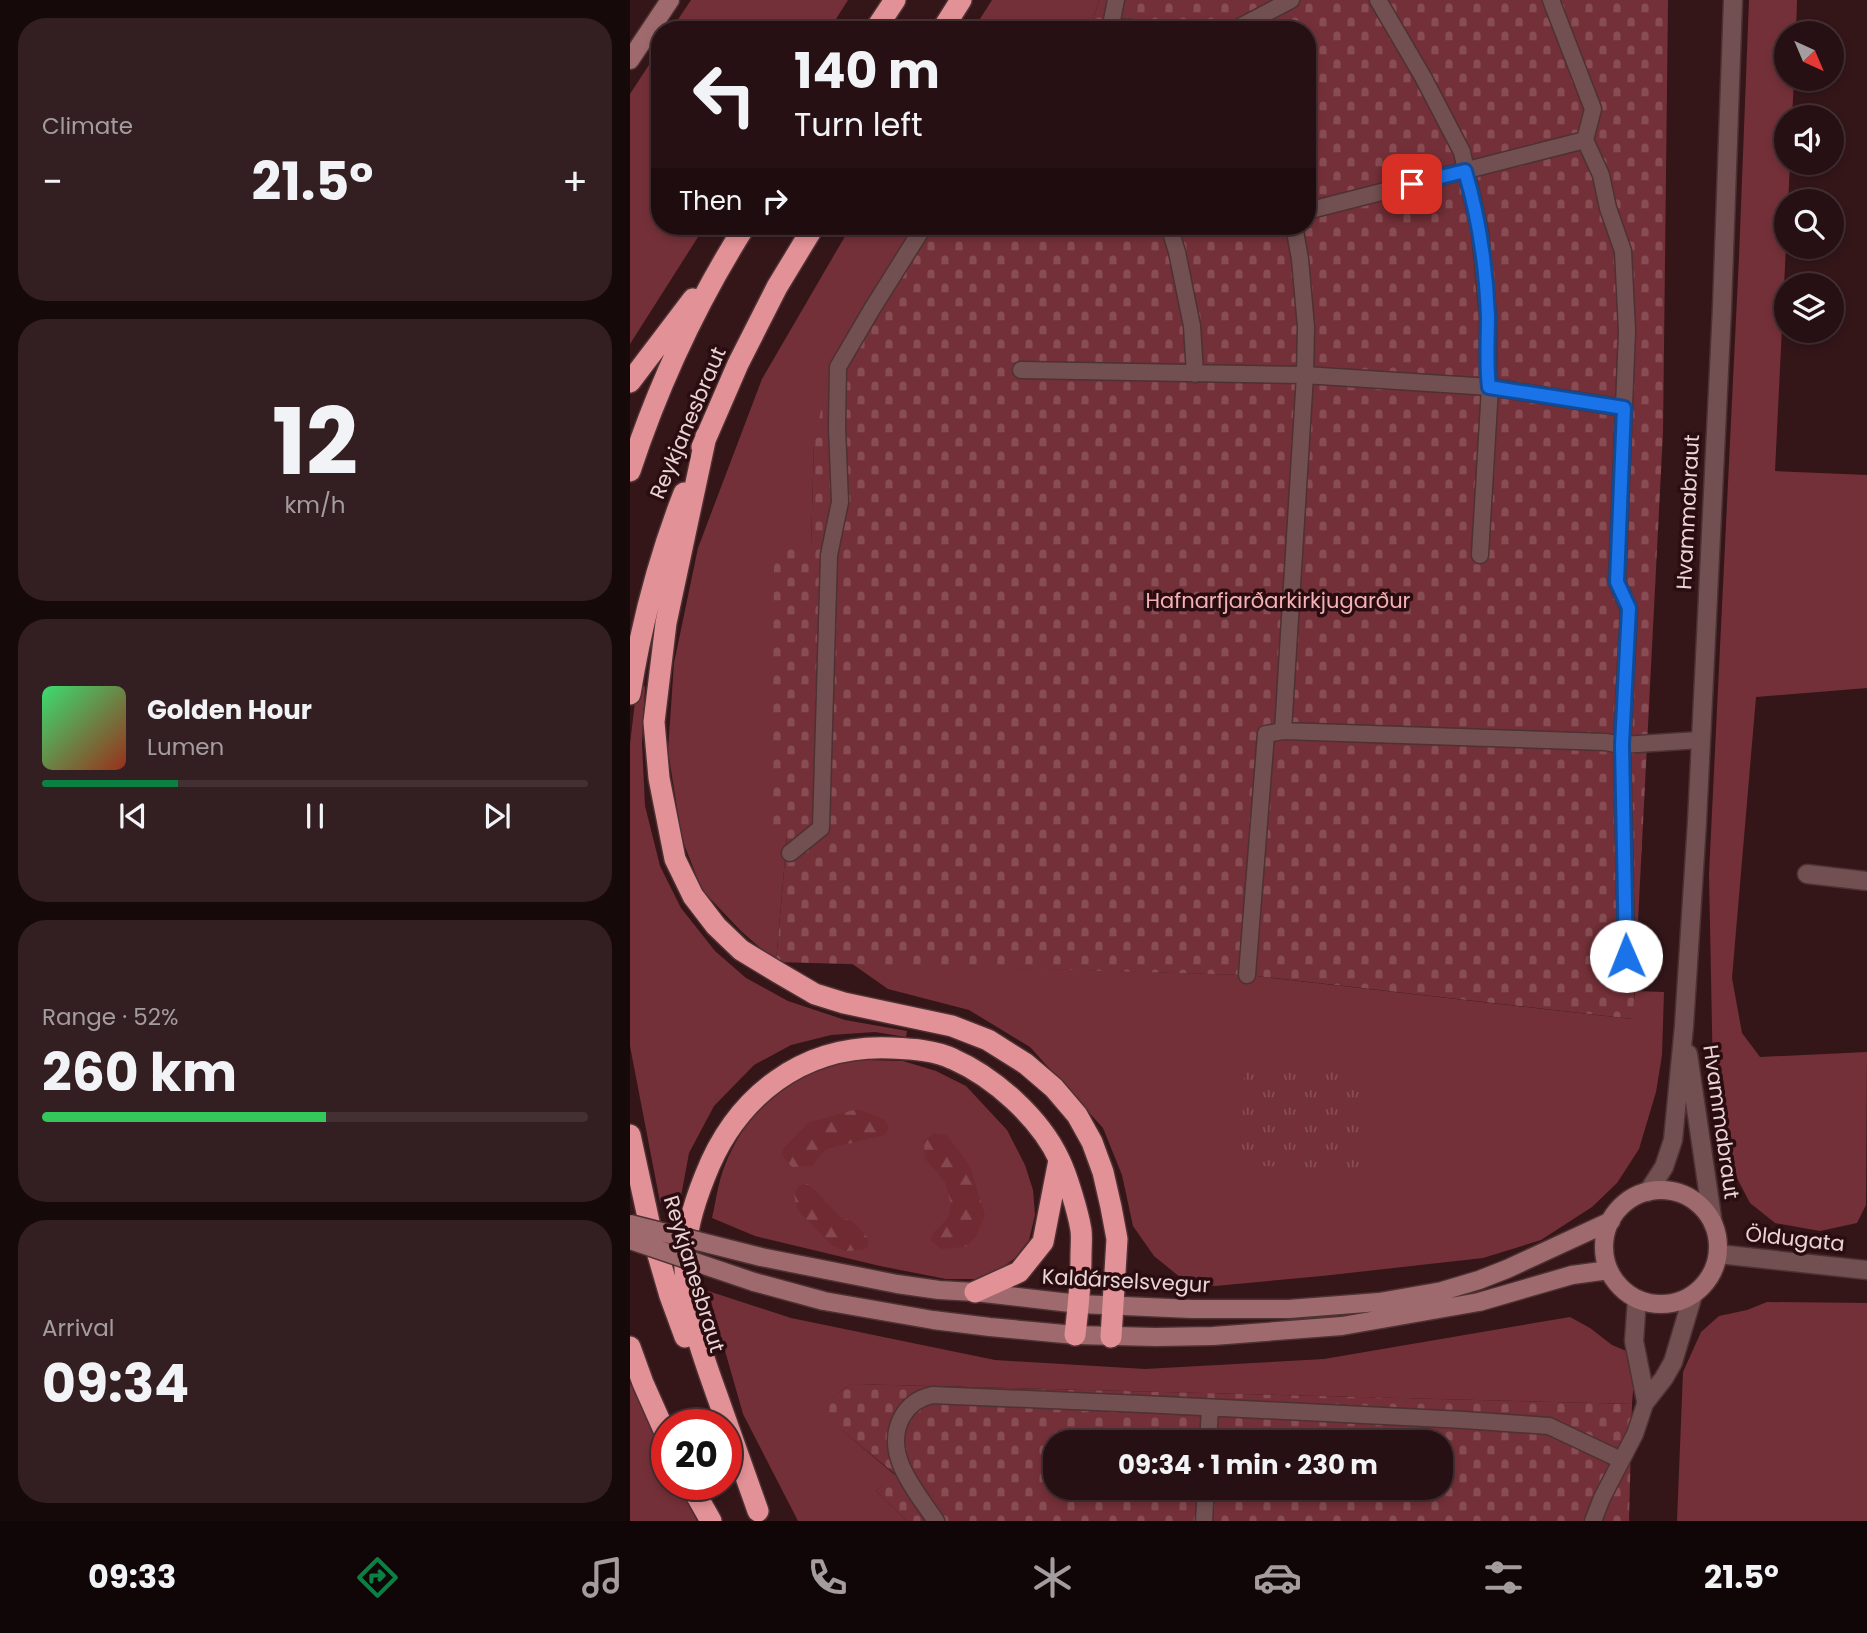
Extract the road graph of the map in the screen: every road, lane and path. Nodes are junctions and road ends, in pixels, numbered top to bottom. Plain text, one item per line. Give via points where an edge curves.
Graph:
1 (670, 0) edge
2 (895, 0) edge
3 (961, 0) edge
4 (1116, 0) edge
5 (1291, 0) edge
6 (1378, 0) edge
7 (1551, 0) edge
8 (1733, 0) edge
9 (656, 21) edge
10 (881, 21) edge
11 (948, 21) edge
12 (1113, 21) edge
13 (1251, 21) edge
14 (651, 28) edge
15 (630, 60) edge
16 (1585, 140) junction
17 (1465, 171) junction
18 (1316, 209) edge
19 (739, 235) edge
20 (809, 235) edge
21 (919, 235) edge
22 (1171, 235) edge
23 (1296, 235) edge
24 (732, 247) junction
25 (1021, 370) dead end
26 (1195, 374) junction
27 (1304, 375) junction
28 (630, 382) edge
29 (1489, 387) junction
30 (1624, 408) junction
31 (706, 436) junction
32 (630, 471) edge
33 (1480, 555) dead end
34 (630, 694) edge
35 (1283, 731) junction
36 (1700, 740) junction
37 (1622, 745) junction
38 (790, 853) dead end
39 (1807, 874) dead end
40 (1867, 881) edge
41 (1247, 975) dead end
42 (1627, 983) dead end
43 (1684, 1026) junction
44 (630, 1135) edge
45 (1059, 1158) junction
46 (1648, 1192) junction
47 (1611, 1221) junction
48 (630, 1224) edge
49 (1713, 1224) junction
50 (630, 1240) edge
51 (1718, 1254) junction
52 (1609, 1270) junction
53 (1867, 1270) edge
54 (975, 1292) junction
55 (1693, 1295) junction
56 (1637, 1299) junction
57 (1079, 1304) junction
58 (1114, 1306) junction
59 (1075, 1335) junction
60 (1111, 1337) junction
61 (630, 1347) edge
62 (1646, 1401) junction
63 (1210, 1408) junction
64 (655, 1409) edge
65 (711, 1409) edge
66 (1209, 1430) edge
67 (1621, 1460) junction
68 (742, 1480) edge
69 (699, 1500) edge
70 (1206, 1500) edge
71 (761, 1516) edge
72 (711, 1521) edge
73 (936, 1521) edge
74 (1205, 1521) edge
75 (1593, 1521) edge

1 - 9 main road
2 - 10 highway
3 - 11 highway
4 - 12 lane
5 - 13 lane
6 - 17 lane via 1455,138
7 - 16 lane via 1593,109
8 - 36 street, Hvammabraut
14 - 15 main road
16 - 17 lane
16 - 30 lane via 1623,251
17 - 18 lane
17 - 29 lane via 1480,232
19 - 24 highway, Reykjanesbraut
20 - 31 highway, Reykjanesbraut via 777,287
21 - 38 lane via 838,367 840,502 829,555 821,828
22 - 26 lane via 1192,326
23 - 27 lane via 1306,327
24 - 28 highway
24 - 32 highway, Reykjanesbraut via 679,346
25 - 26 lane
26 - 27 lane
27 - 29 lane
27 - 35 lane
29 - 30 lane
29 - 33 lane
30 - 37 lane via 1617,582 1629,608
31 - 34 highway, Reykjanesbraut via 655,581
31 - 58 highway via 666,623 654,722 659,778 675,859 693,896 716,926 741,950 779,973 815,994 952,1026 988,1040 1054,1088 1077,1115 1103,1172 1117,1239
35 - 37 lane
35 - 41 lane via 1266,734
36 - 37 lane
36 - 43 street, Hvammabraut
37 - 42 lane
39 - 40 street
43 - 46 street, Hvammabraut via 1673,1140 1664,1167
43 - 49 street, Hvammabraut
44 - 65 highway, Reykjanesbraut via 670,1296
45 - 54 highway via 1043,1242 1019,1272
45 - 57 highway via 1081,1231
45 - 71 highway via 1042,1131 992,1081 952,1058 915,1049 879,1047 844,1052 776,1080 753,1099 712,1157 688,1230 685,1269 705,1362
46 - 47 main road via 1620,1208
46 - 49 main road via 1680,1194 1695,1201
47 - 52 main road via 1604,1245
47 - 58 main road, Kaldárselsvegur via 1479,1280 1379,1302 1289,1309
48 - 54 main road, Kaldárselsvegur, bridge via 897,1284
49 - 51 main road
50 - 59 main road, bridge via 824,1301 933,1320
51 - 53 street, Öldugata
51 - 55 main road via 1714,1270
52 - 56 main road via 1620,1287
52 - 60 main road via 1572,1275 1479,1302 1342,1326 1213,1336
54 - 57 main road, Kaldárselsvegur
55 - 56 main road via 1657,1304
55 - 62 street via 1673,1362
56 - 62 street via 1634,1341
57 - 58 main road, Kaldárselsvegur
57 - 59 highway
58 - 60 highway
59 - 60 main road
61 - 64 highway
62 - 67 lane
63 - 66 lane
63 - 67 lane via 1549,1426
63 - 73 lane via 964,1395 917,1400 899,1423 897,1453
67 - 75 lane
68 - 71 highway
69 - 72 highway
70 - 74 lane

